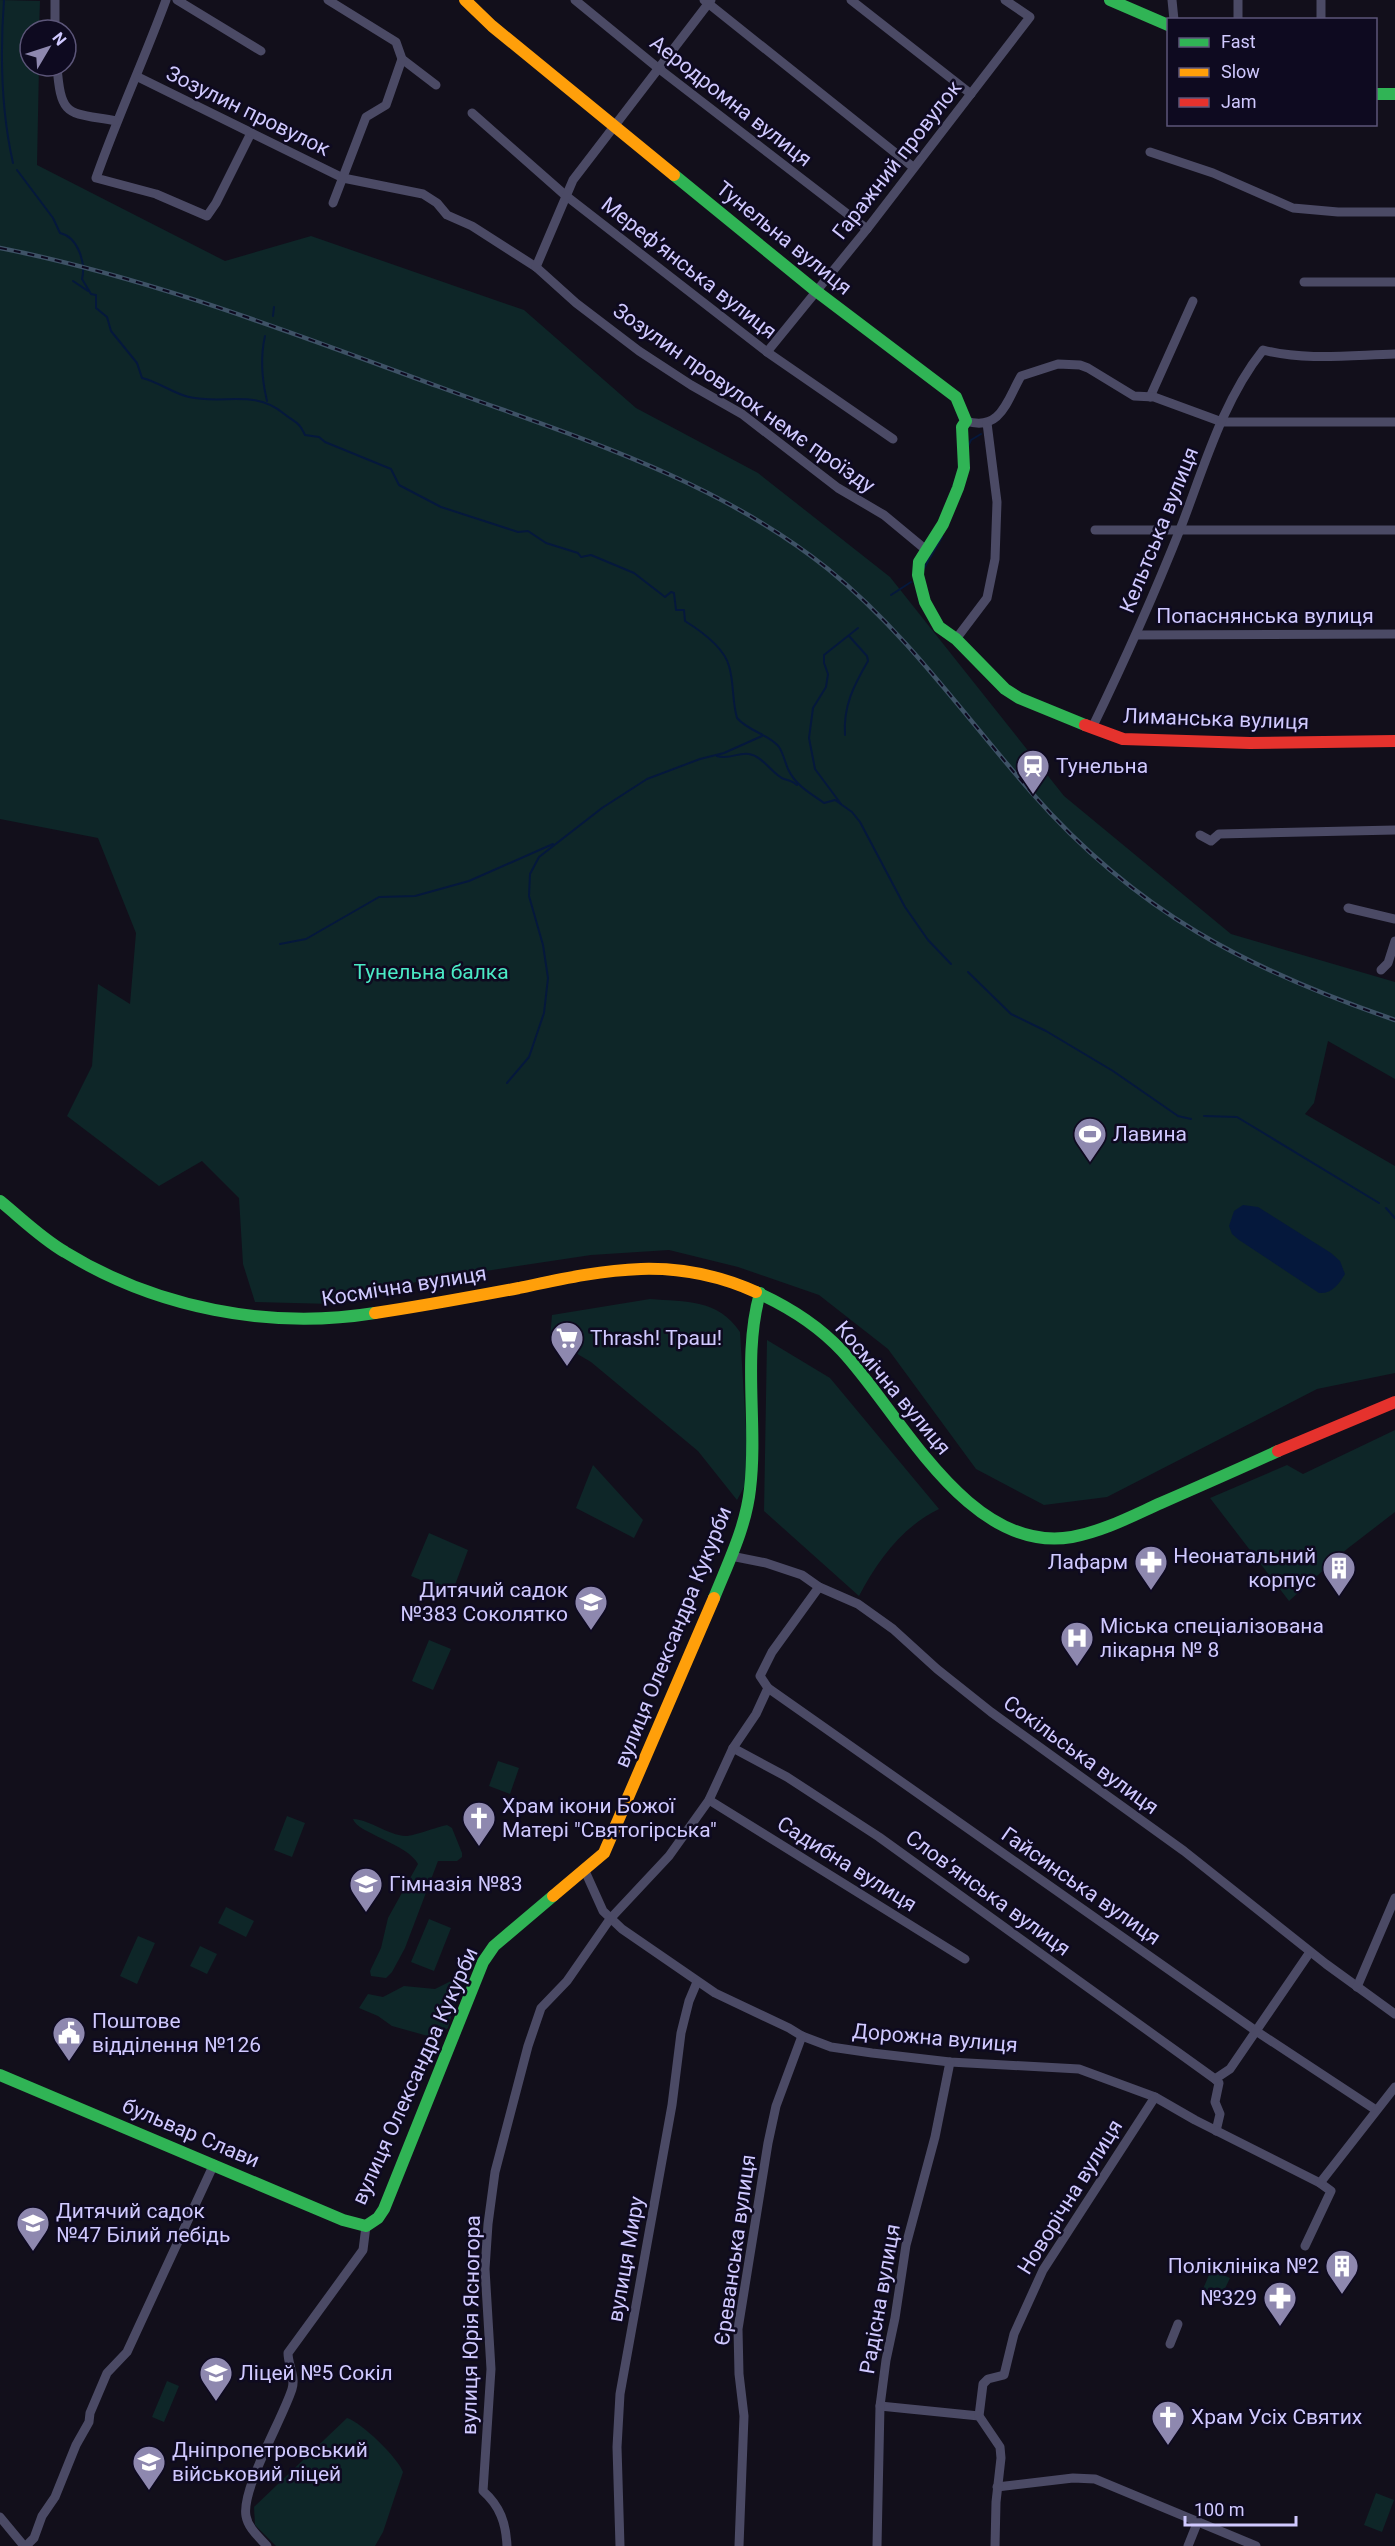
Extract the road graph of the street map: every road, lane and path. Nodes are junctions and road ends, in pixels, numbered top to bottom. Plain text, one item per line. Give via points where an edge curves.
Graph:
1 (55, 0) edge
2 (166, 0) edge
3 (177, 0) edge
4 (328, 0) edge
5 (465, 0) edge
6 (575, 0) edge
7 (851, 0) edge
8 (1005, 0) edge
9 (1110, 0) edge
10 (1172, 0) edge
11 (1238, 0) edge
12 (1321, 0) edge
13 (708, 1) edge
14 (55, 18) edge
15 (1173, 18) edge
16 (1238, 18) edge
17 (1320, 18) edge
18 (1167, 25) edge
19 (261, 51) dead end
20 (402, 59) junction
21 (658, 68) junction
22 (138, 77) junction
23 (58, 78) edge
24 (436, 85) dead end
25 (971, 94) junction
26 (1377, 94) edge
27 (1395, 94) edge
28 (472, 113) dead end
29 (116, 121) junction
30 (615, 126) junction
31 (251, 133) junction
32 (1150, 152) dead end
33 (913, 167) junction
34 (343, 178) junction
35 (565, 195) junction
36 (333, 203) dead end
37 (1395, 212) edge
38 (867, 229) junction
39 (539, 270) junction
40 (1304, 282) dead end
41 (1395, 282) edge
42 (816, 291) junction
43 (1194, 301) dead end
44 (767, 352) junction
45 (1395, 354) edge
46 (1150, 397) junction
47 (966, 421) junction
48 (1222, 422) junction
49 (1395, 422) edge
50 (987, 423) junction
51 (893, 439) dead end
52 (1095, 530) dead end
53 (1180, 530) junction
54 (1395, 530) edge
55 (926, 549) junction
56 (1395, 634) edge
57 (1136, 635) junction
58 (956, 639) junction
59 (1092, 728) junction
60 (1395, 741) edge
61 (1395, 830) edge
62 (1200, 835) dead end
63 (1348, 908) dead end
64 (1395, 919) edge
65 (1395, 941) edge
66 (1381, 970) dead end
67 (0, 1201) edge
68 (760, 1293) junction
69 (1395, 1401) edge
70 (731, 1556) junction
71 (819, 1587) junction
72 (768, 1688) junction
73 (733, 1748) junction
74 (709, 1800) junction
75 (585, 1871) junction
76 (1395, 1898) edge
77 (610, 1919) junction
78 (1310, 1952) junction
79 (965, 1959) dead end
80 (698, 1982) junction
81 (1358, 1987) junction
82 (1395, 2014) edge
83 (1256, 2031) junction
84 (802, 2036) junction
85 (950, 2062) junction
86 (0, 2075) edge
87 (1215, 2079) junction
88 (1395, 2087) edge
89 (1155, 2097) junction
90 (1376, 2110) junction
91 (1216, 2131) junction
92 (214, 2164) junction
93 (1320, 2183) junction
94 (366, 2226) junction
95 (1305, 2246) dead end
96 (1178, 2324) dead end
97 (1170, 2344) dead end
98 (880, 2406) junction
99 (979, 2416) junction
100 (997, 2487) junction
101 (0, 2517) edge
102 (1198, 2522) junction
103 (25, 2546) edge
104 (267, 2546) edge
105 (507, 2546) edge
106 (620, 2546) edge
107 (739, 2546) edge
108 (877, 2546) edge
109 (995, 2546) edge
110 (1188, 2546) edge
111 (1256, 2546) edge

1 - 14 street
2 - 22 street
3 - 19 street
4 - 20 street via 396,42
5 - 30 street, Тунельна вулиця
6 - 21 street, Аеродромна вулиця
7 - 25 street
8 - 25 street, Гаражний провулок via 1030,17
9 - 18 street
10 - 15 street
11 - 16 street
12 - 17 street
13 - 21 street
13 - 33 street
20 - 24 street
20 - 34 street, Зозулин провулок via 386,105 366,117
21 - 30 street
21 - 38 street, Аеродромна вулиця
22 - 29 street
22 - 31 street, Зозулин провулок
23 - 29 street via 62,103 78,114
25 - 33 street, Гаражний провулок
26 - 27 street
28 - 35 street, Мерефʼянська вулиця
29 - 31 street via 96,178 156,194 207,216
30 - 35 street
30 - 42 street, Тунельна вулиця
31 - 34 street, Зозулин провулок
32 - 37 street via 1213,173 1293,208
33 - 38 street, Гаражний провулок
34 - 36 street, Зозулин провулок
34 - 39 street, Зозулин провулок via 423,194 447,215 472,226
35 - 39 street
35 - 44 street, Мерефʼянська вулиця
38 - 42 street, Гаражний провулок
39 - 55 street, Зозулин провулок немє проїзду via 639,351 749,418 838,488 884,515
40 - 41 street
42 - 44 street, Гаражний провулок
42 - 47 street, Тунельна вулиця via 951,392
43 - 46 street
44 - 51 street, Мерефʼянська вулиця
45 - 48 street, Кельтська вулиця via 1315,356 1263,350 1244,373
46 - 48 street
46 - 50 street via 1134,396 1119,389 1088,368 1058,364 1021,376 1007,405
47 - 50 street
47 - 55 street via 962,427 964,468 958,488 943,524
48 - 49 street
48 - 53 street, Кельтська вулиця
50 - 58 street via 997,502 995,559 987,598
52 - 53 street
53 - 54 street
53 - 57 street, Кельтська вулиця
55 - 58 street, Лиманська вулиця via 919,562 920,591 939,627
56 - 57 street, Попаснянська вулиця
57 - 59 street, Кельтська вулиця
58 - 59 street, Лиманська вулиця via 1005,689
59 - 60 street, Лиманська вулиця via 1123,739 1165,741
61 - 62 street via 1219,834 1211,841
63 - 64 street
65 - 66 street via 1388,963
67 - 68 street, Космічна вулиця via 64,1252 101,1271 176,1301 256,1317 353,1317 631,1268 683,1270
68 - 69 street, Космічна вулиця via 806,1319 834,1343 968,1503 1007,1528 1028,1535 1067,1538 1103,1529
68 - 70 street, вулиця Олександра Кукурби via 751,1339 750,1490
70 - 71 street, Сокільська вулиця via 781,1567
70 - 75 street, вулиця Олександра Кукурби via 611,1839 604,1853
71 - 72 street, вулиця Юрія Ясногора via 760,1676
71 - 78 street, Сокільська вулиця via 858,1604 893,1629 991,1712 1184,1851
72 - 73 street, вулиця Юрія Ясногора
72 - 83 street, Гайсинська вулиця
73 - 74 street, вулиця Юрія Ясногора
73 - 87 street, Словʼянська вулиця via 787,1777 879,1837
74 - 77 street, вулиця Юрія Ясногора via 669,1856
74 - 79 street, Садибна вулиця
75 - 77 street, Дорожна вулиця
75 - 94 street, вулиця Олександра Кукурби via 488,1953 384,2209
76 - 81 street
77 - 80 street, Дорожна вулиця
77 - 105 street, вулиця Юрія Ясногора via 567,1981 541,2008 495,2172 485,2269 491,2369 483,2491 501,2512
78 - 81 street, Сокільська вулиця
78 - 83 street
80 - 84 street, Дорожна вулиця
80 - 106 street, вулиця Миру via 688,2001 681,2033 620,2394
81 - 82 street, Сокільська вулиця
83 - 87 street via 1230,2068
83 - 90 street, Гайсинська вулиця
84 - 85 street, Дорожна вулиця via 831,2047
84 - 107 street, Єреванська вулиця via 768,2143 738,2329 744,2416
85 - 89 street, Дорожна вулиця via 1079,2069
85 - 98 street, Радісна вулиця via 906,2245
86 - 92 street, бульвар Слави
87 - 91 street via 1215,2102 1220,2114
88 - 90 street
89 - 91 street, Дорожна вулиця
89 - 99 street, Новорічна вулиця via 1043,2270 1014,2334 1004,2375 983,2384
90 - 93 street
91 - 93 street, Дорожна вулиця
92 - 94 street, бульвар Слави
92 - 103 street via 127,2352 107,2373 55,2497 34,2538
93 - 95 street via 1331,2191
94 - 104 street, вулиця Олександра Кукурби via 363,2250 288,2353 292,2390 247,2499 246,2516 251,2528
96 - 97 street
98 - 99 street
98 - 108 street, Радісна вулиця
99 - 100 street via 1000,2447
100 - 102 street via 1095,2479
100 - 109 street
101 - 103 street
102 - 110 street
102 - 111 street

